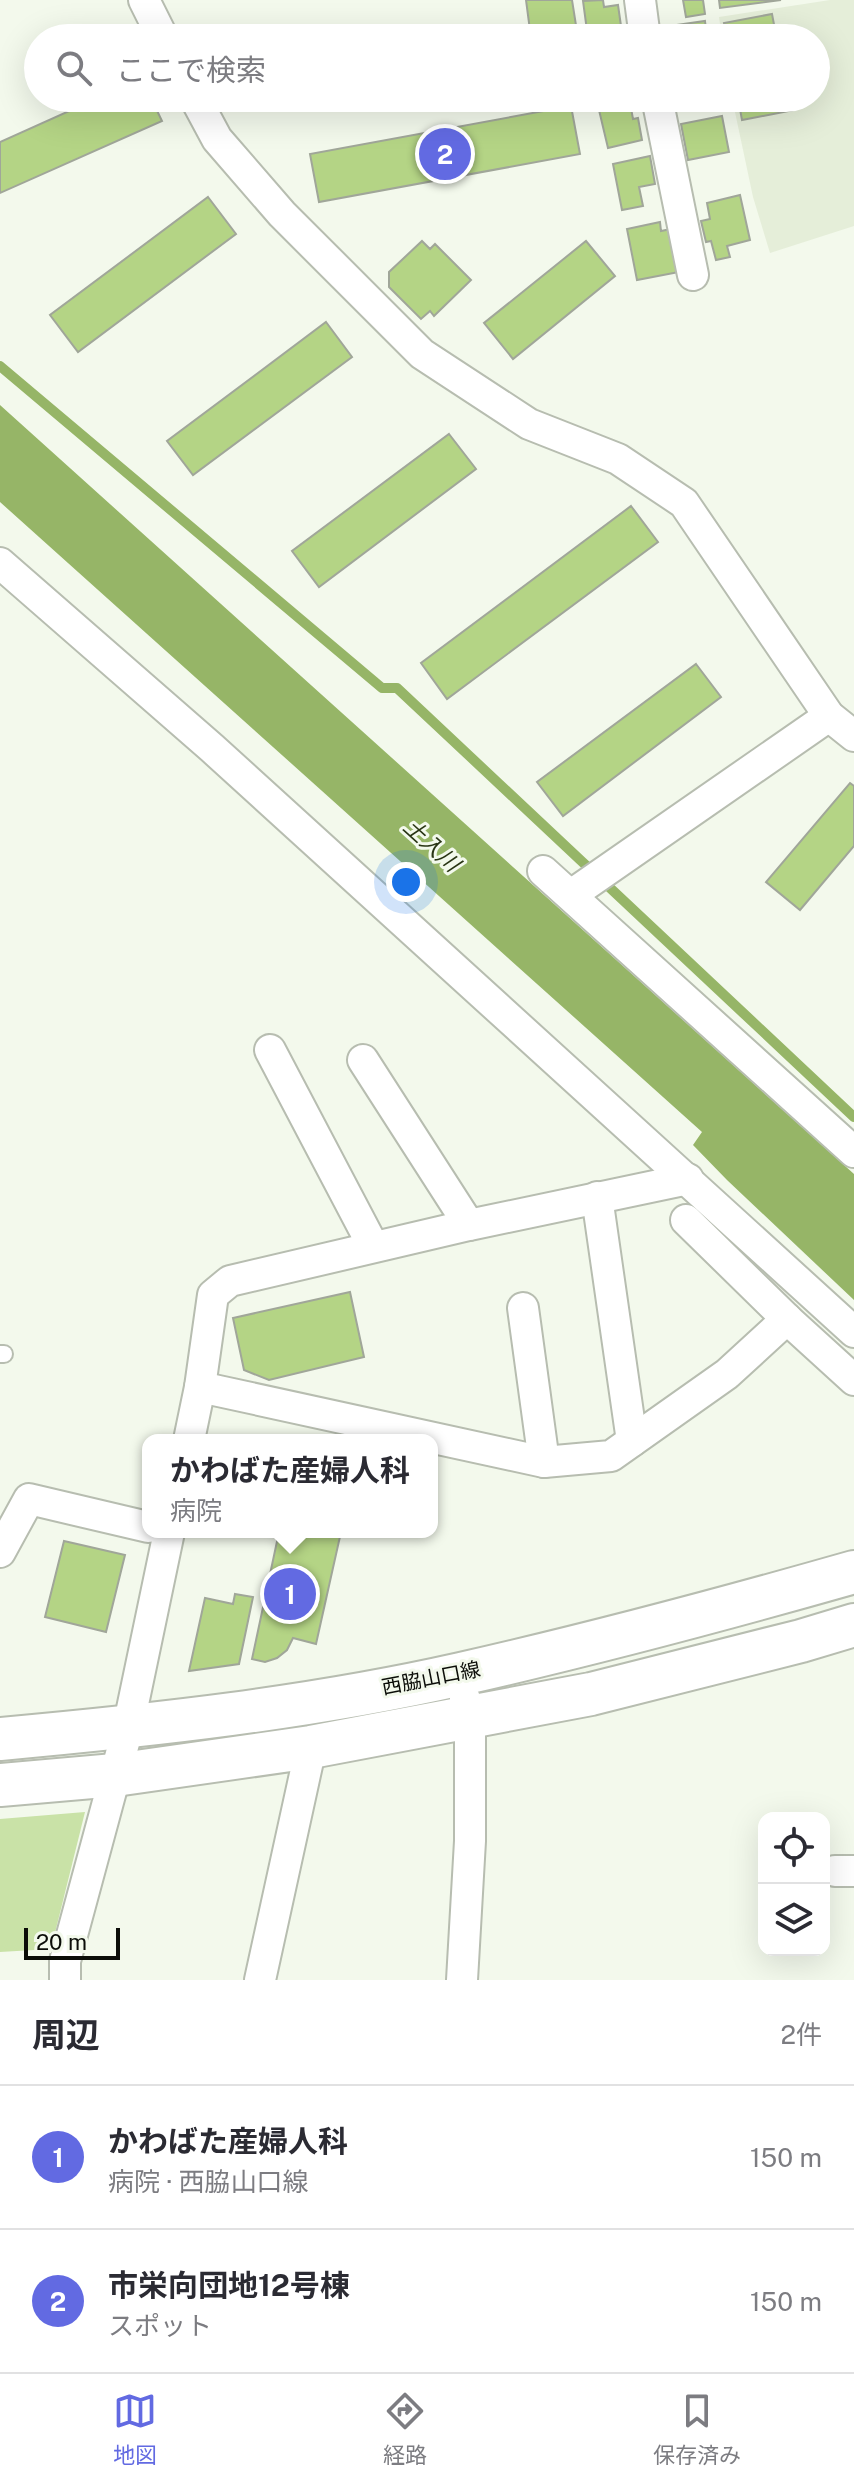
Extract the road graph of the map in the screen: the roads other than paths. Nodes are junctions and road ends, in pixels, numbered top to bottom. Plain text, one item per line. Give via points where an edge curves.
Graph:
1 (144, 0) edge
2 (640, 0) edge
3 (156, 24) edge
4 (643, 24) edge
5 (203, 112) edge
6 (660, 112) edge
7 (693, 275) dead end
8 (0, 563) edge
9 (829, 716) junction
10 (854, 736) edge
11 (543, 871) dead end
12 (571, 895) junction
13 (270, 1050) dead end
14 (363, 1060) dead end
15 (854, 1152) edge
16 (688, 1179) junction
17 (597, 1197) junction
18 (686, 1220) dead end
19 (469, 1225) junction
20 (373, 1246) junction
21 (523, 1308) dead end
22 (787, 1319) junction
23 (854, 1332) edge
24 (854, 1380) edge
25 (200, 1387) junction
26 (190, 1434) edge
27 (416, 1434) edge
28 (438, 1439) edge
29 (632, 1441) junction
30 (544, 1462) junction
31 (142, 1526) edge
32 (167, 1538) edge
33 (0, 1552) edge
34 (854, 1572) edge
35 (854, 1625) edge
36 (460, 1674) junction
37 (470, 1717) junction
38 (128, 1728) junction
39 (0, 1739) edge
40 (311, 1747) junction
41 (115, 1775) junction
42 (0, 1785) edge
43 (65, 1980) edge
44 (260, 1980) edge
45 (462, 1980) edge

1 - 3 street
2 - 4 street
5 - 9 street via 217,139 282,214 422,354 529,424 618,459 684,503
6 - 7 street
8 - 16 street
9 - 10 street
9 - 12 street
11 - 12 street
12 - 15 street
13 - 20 street
14 - 19 street
16 - 17 street
16 - 23 street
17 - 19 street
17 - 29 street
18 - 22 street
19 - 20 street
20 - 25 street via 230,1281 213,1295
21 - 30 street
22 - 24 street
22 - 29 street via 727,1374
25 - 26 street
25 - 27 street
28 - 30 street
29 - 30 street via 611,1456
31 - 33 street via 29,1499
32 - 38 street
34 - 36 street, 西脇山口線
35 - 37 street via 606,1690
36 - 37 street
36 - 38 street, 西脇山口線
37 - 40 street
37 - 45 street
38 - 39 street, 西脇山口線
38 - 41 street
40 - 41 street
40 - 44 street
41 - 42 street
41 - 43 street via 65,1961

